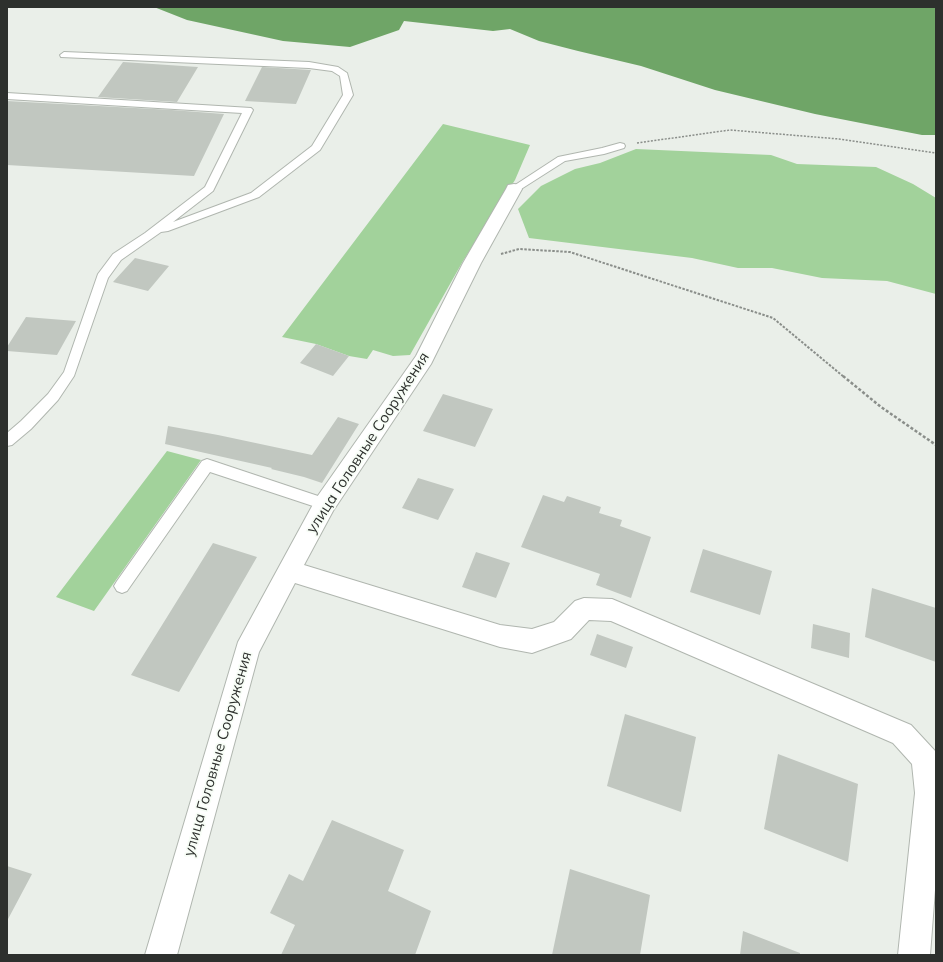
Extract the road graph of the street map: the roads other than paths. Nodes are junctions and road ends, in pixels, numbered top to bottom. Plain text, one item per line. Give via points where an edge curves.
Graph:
1 (64, 55) dead end
2 (7, 96) edge
3 (620, 146) road end
4 (514, 189) joint
5 (149, 235) junction
6 (7, 441) edge
7 (325, 504) junction
8 (289, 571) junction
9 (122, 586) dead end
10 (161, 955) edge
11 (914, 955) edge

1 - 5 lane via 309,65 336,69 344,75 348,95 316,148 255,195
2 - 5 lane via 248,110 208,190
3 - 4 lane via 562,159
4 - 7 street, улица Головные Сооружения via 472,263 424,359
5 - 6 lane via 117,257 102,277 70,373 53,397
7 - 8 street, улица Головные Сооружения
7 - 9 lane via 206,465
8 - 10 street, улица Головные Сооружения via 247,650
8 - 11 street via 500,636 532,641 562,631 584,609 612,610 902,734 925,758 929,793

